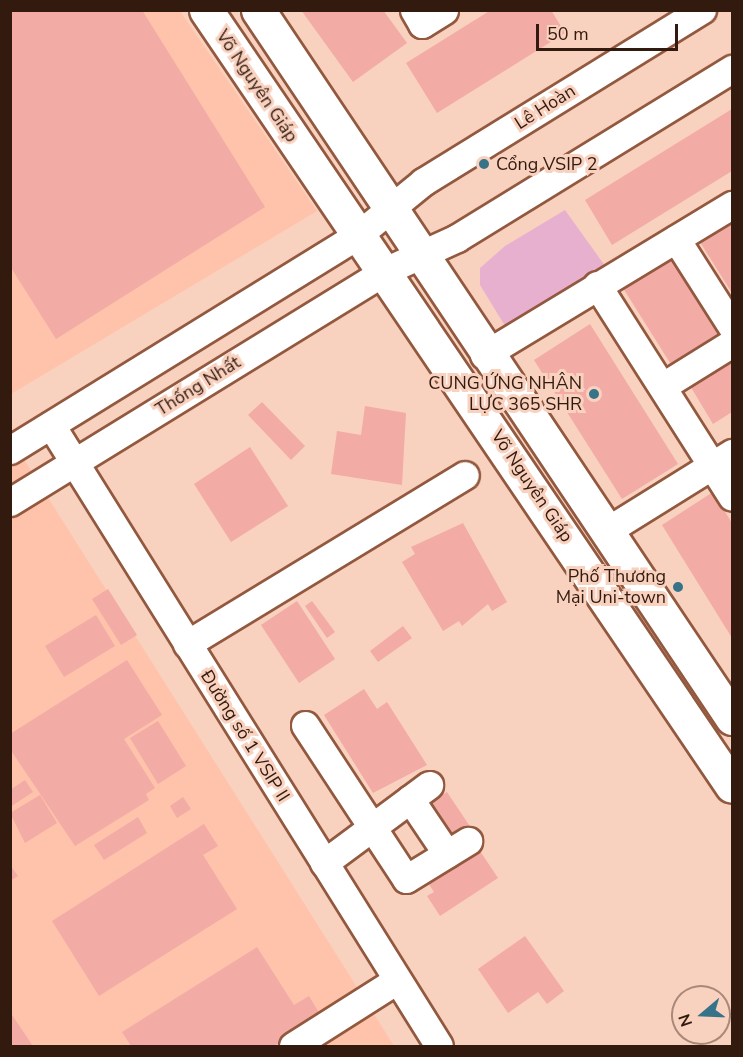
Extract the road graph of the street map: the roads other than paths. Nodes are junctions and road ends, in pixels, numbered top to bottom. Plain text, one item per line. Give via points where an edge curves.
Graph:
1 (206, 10) edge
2 (258, 10) edge
3 (414, 10) edge
4 (444, 10) edge
5 (702, 10) edge
6 (732, 69) edge
7 (732, 205) edge
8 (389, 206) junction
9 (358, 235) junction
10 (676, 239) junction
11 (419, 256) junction
12 (385, 272) junction
13 (597, 285) junction
14 (732, 327) edge
15 (732, 343) edge
16 (484, 355) junction
17 (663, 386) junction
18 (51, 425) junction
19 (10, 450) edge
20 (722, 459) edge
21 (74, 462) junction
22 (465, 475) dead end
23 (732, 497) edge
24 (10, 502) edge
25 (605, 532) junction
26 (188, 644) junction
27 (732, 718) edge
28 (305, 724) dead end
29 (732, 786) edge
30 (373, 827) junction
31 (324, 863) junction
32 (397, 980) junction
33 (437, 1046) edge
34 (292, 1047) edge

1 - 9 main road, Võ Nguyên Giáp
2 - 8 main road, Võ Nguyên Giáp
3 - 4 street via 422,24
5 - 8 street, Lê Hoàn
6 - 11 street via 457,238
7 - 10 street
8 - 9 street, Lê Hoàn
8 - 11 main road, Võ Nguyên Giáp
9 - 12 main road, Võ Nguyên Giáp
9 - 18 street
10 - 13 street
10 - 14 street
11 - 12 street, Thống Nhất
11 - 16 main road, Võ Nguyên Giáp
12 - 21 street, Thống Nhất
12 - 29 main road, Võ Nguyên Giáp
13 - 16 street
13 - 17 street
15 - 17 street
16 - 25 main road, Võ Nguyên Giáp
17 - 20 street
18 - 19 street
18 - 21 street, Đường số 1 VSIP II
20 - 23 street
20 - 25 street
21 - 24 street, Thống Nhất
21 - 26 street, Đường số 1 VSIP II
22 - 26 street
25 - 27 main road, Võ Nguyên Giáp
26 - 31 street, Đường số 1 VSIP II
28 - 30 street
30 - 30 street via 420,792 458,847 406,879
30 - 31 street
31 - 32 street, Đường số 1 VSIP II
32 - 33 street, Đường số 1 VSIP II
32 - 34 street

